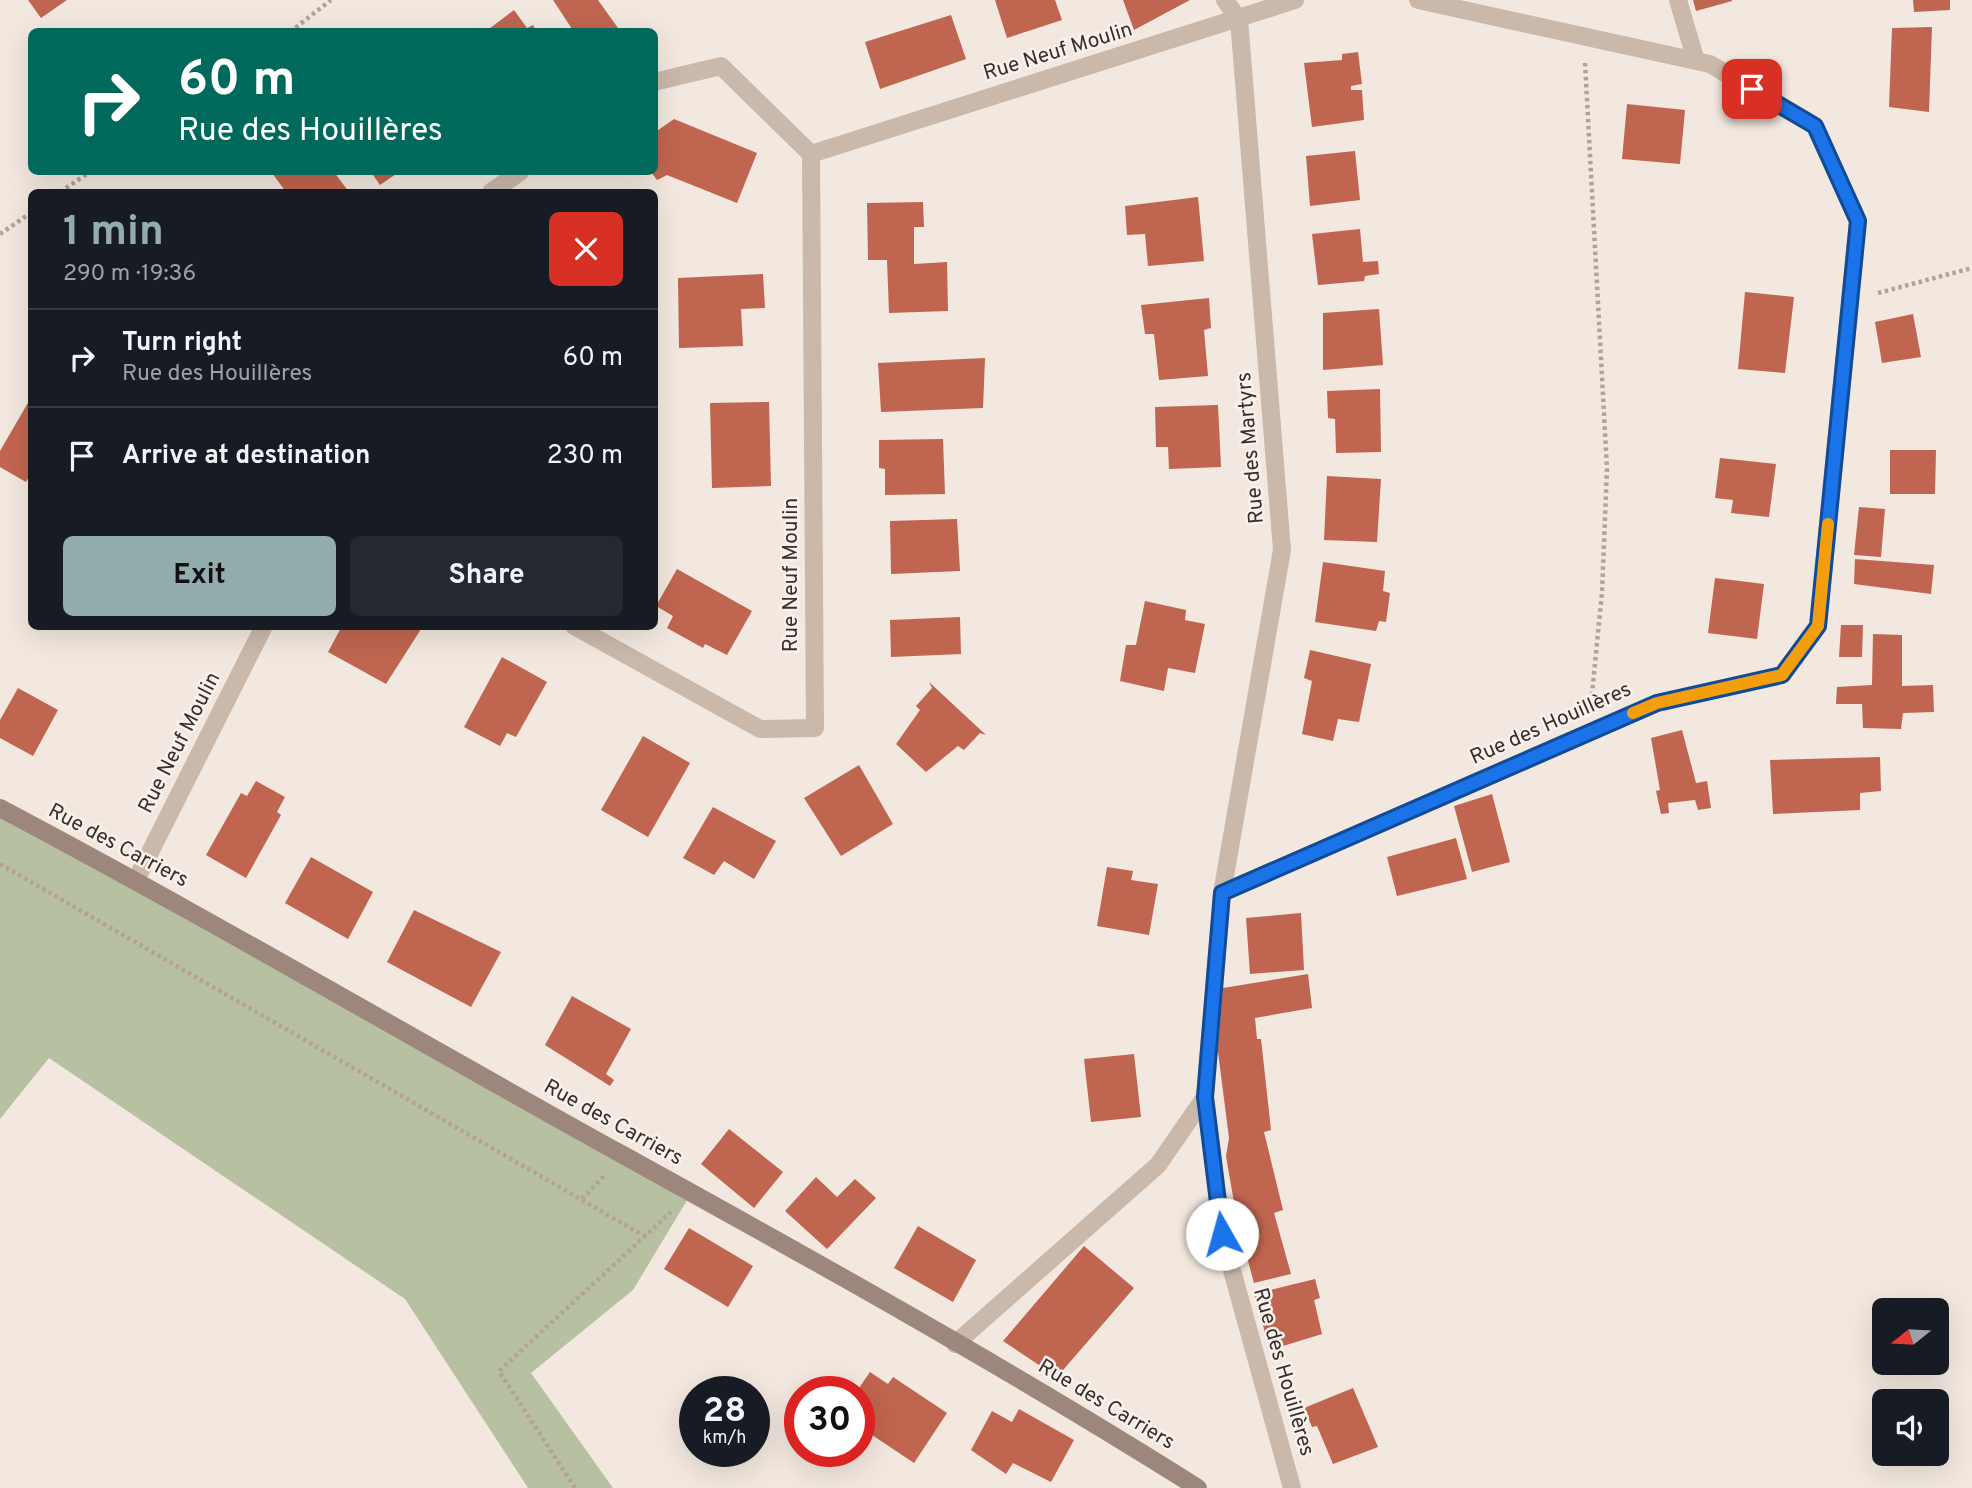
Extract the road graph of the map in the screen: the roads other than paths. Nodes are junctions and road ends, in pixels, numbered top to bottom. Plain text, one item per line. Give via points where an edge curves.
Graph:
1 (1225, 0) edge
2 (1295, 0) edge
3 (1418, 0) edge
4 (1678, 0) edge
5 (1239, 20) junction
6 (1696, 61) junction
7 (658, 81) edge
8 (811, 154) junction
9 (516, 175) edge
10 (495, 189) edge
11 (262, 630) edge
12 (581, 630) edge
13 (0, 808) edge
14 (136, 880) junction
15 (1222, 893) junction
16 (1205, 1097) junction
17 (955, 1344) junction
18 (1198, 1488) edge
19 (1292, 1488) edge

1 - 5 street
2 - 5 street
3 - 6 street, Rue des Houillères
4 - 6 street
5 - 8 street, Rue Neuf Moulin
5 - 15 street, Rue des Martyrs via 1282,550
6 - 15 street, Rue des Houillères via 1710,64 1815,126 1858,221 1818,626 1782,675 1657,703
7 - 8 street via 721,66
8 - 12 street, Rue Neuf Moulin via 815,728 760,729
9 - 10 street
11 - 14 street, Rue Neuf Moulin
13 - 14 street, Rue des Carriers
14 - 17 street, Rue des Carriers
15 - 16 street, Rue des Houillères
16 - 17 street via 1158,1166
16 - 19 street, Rue des Houillères via 1222,1234
17 - 18 street, Rue des Carriers

